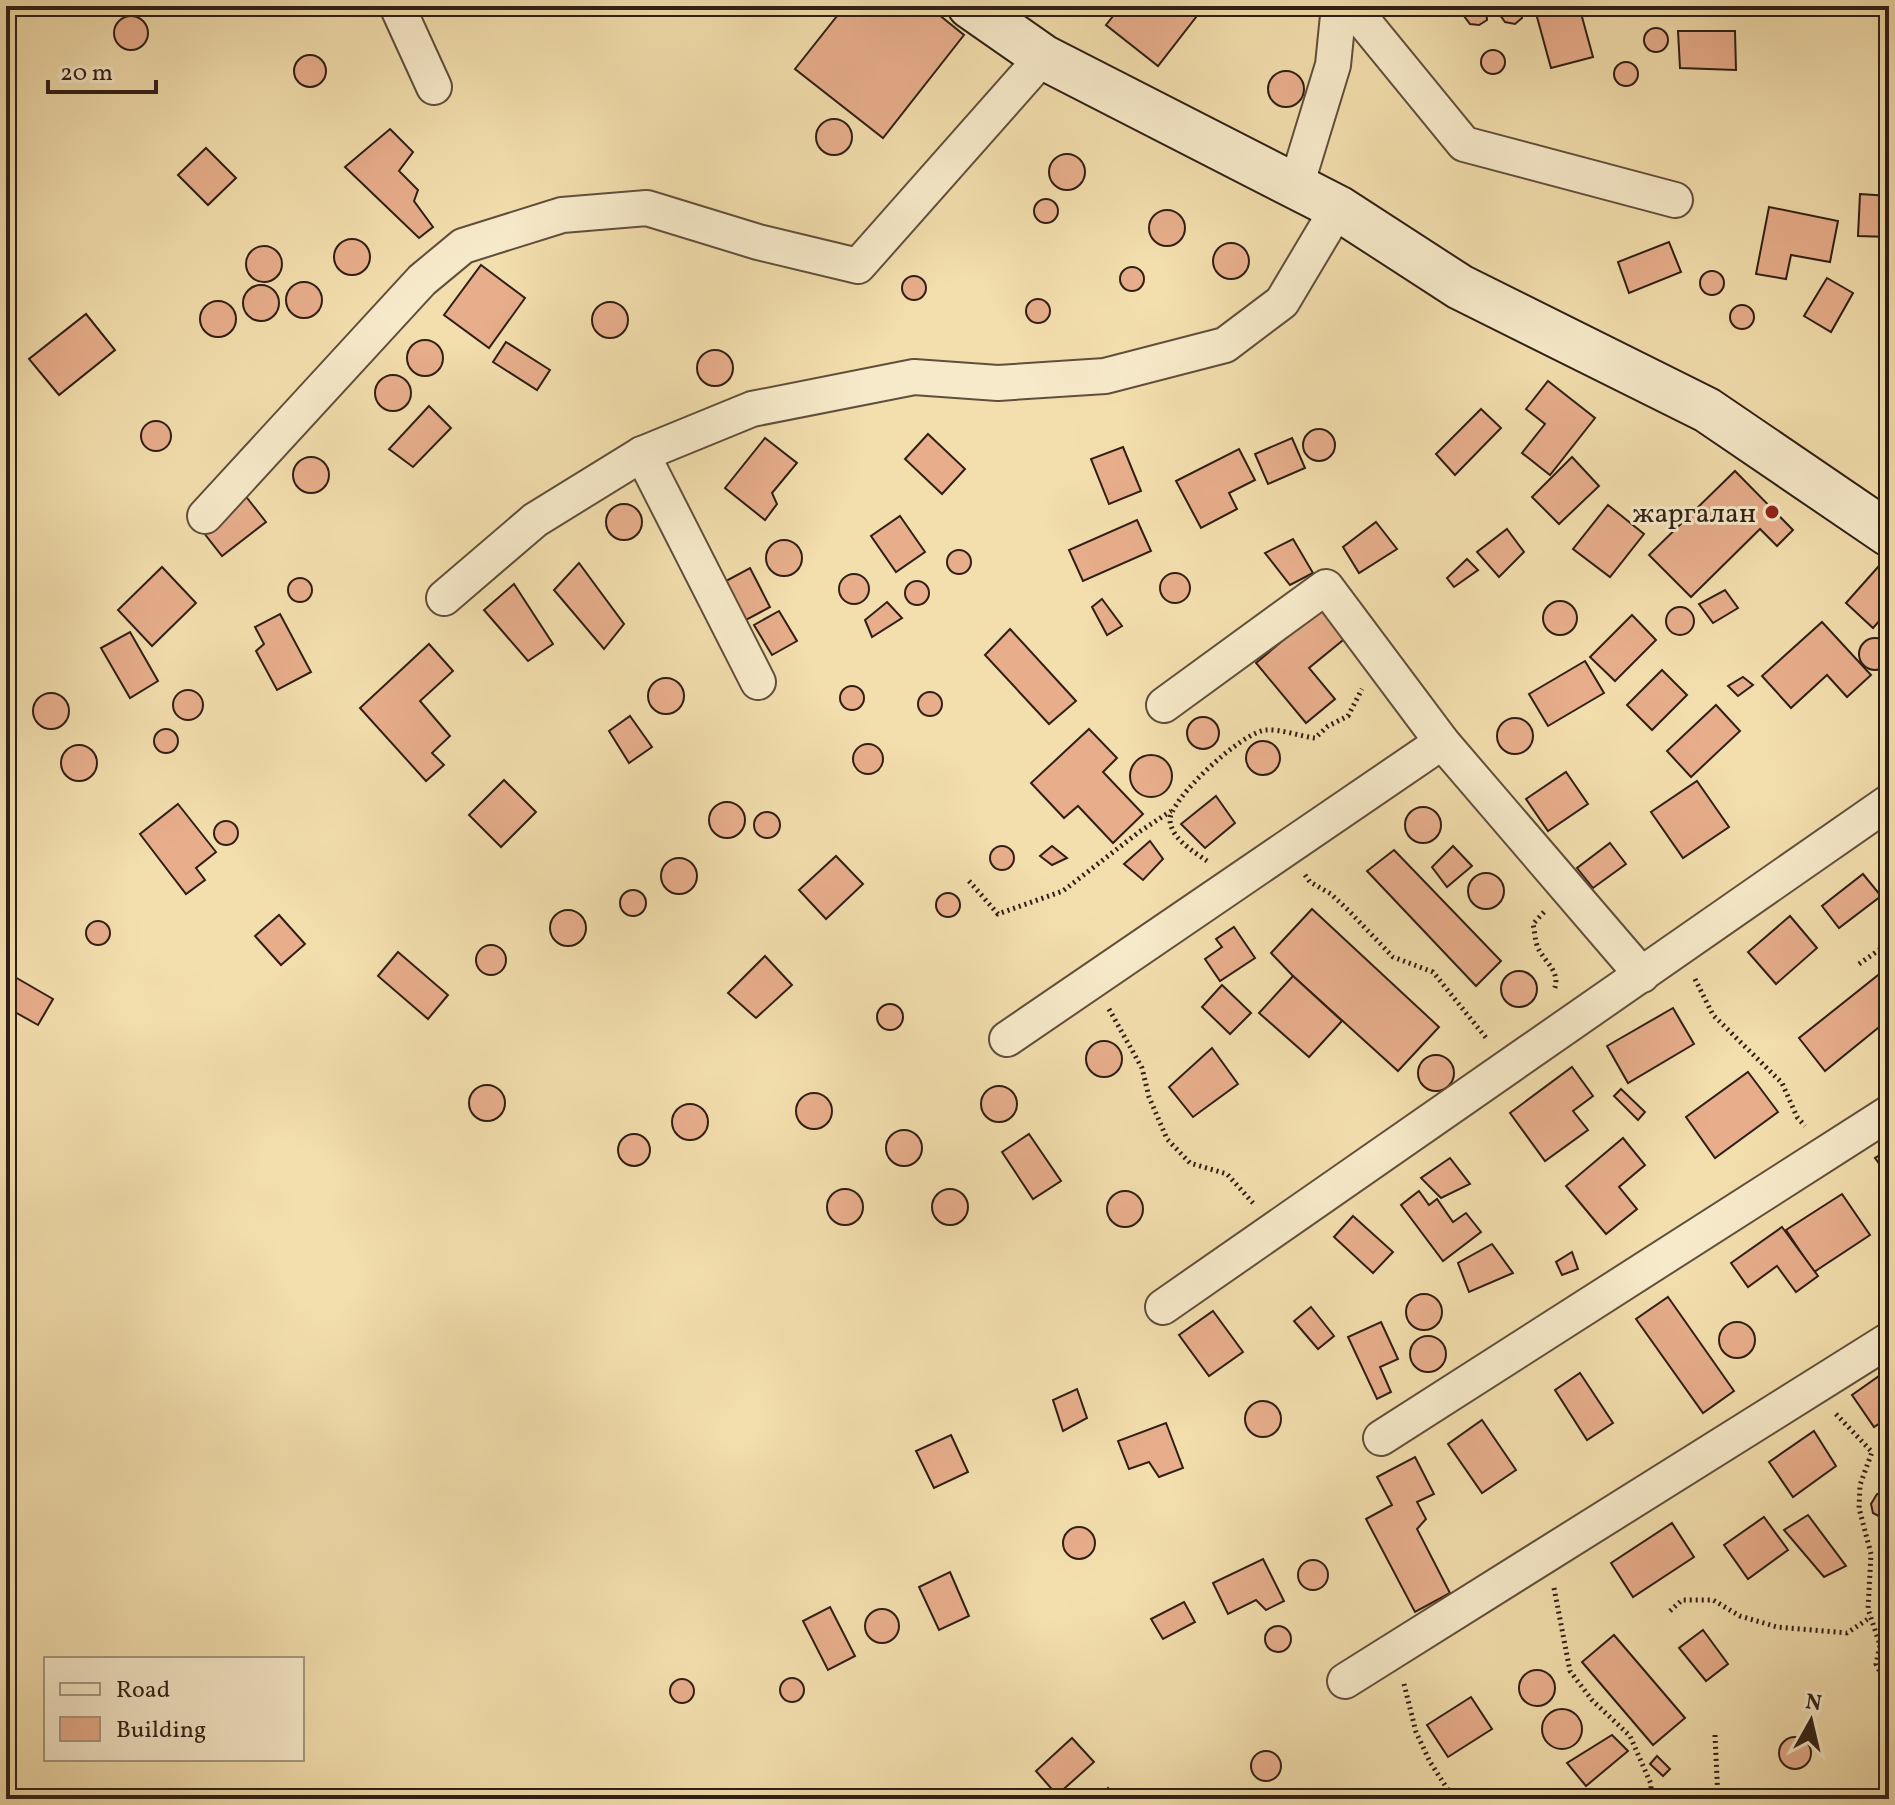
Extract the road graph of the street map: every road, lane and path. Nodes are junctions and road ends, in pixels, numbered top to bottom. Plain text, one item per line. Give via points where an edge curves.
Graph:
1 (397, 6) edge
2 (970, 6) edge
3 (1339, 6) edge
4 (1351, 6) edge
5 (1043, 57) junction
6 (434, 87) dead end
7 (1296, 186) junction
8 (1675, 200) dead end
9 (1338, 208) junction
10 (642, 454) junction
11 (205, 516) dead end
12 (1889, 534) edge
13 (444, 598) dead end
14 (1390, 672) junction
15 (758, 682) dead end
16 (1164, 705) dead end
17 (1442, 742) junction
18 (1889, 802) edge
19 (1171, 811) junction
20 (1283, 850) junction
21 (969, 881) dead end
22 (1237, 882) junction
23 (1566, 887) junction
24 (1889, 943) edge
25 (1680, 948) junction
26 (1859, 964) dead end
27 (1642, 975) junction
28 (1092, 981) junction
29 (1549, 1002) dead end
30 (1500, 1034) dead end
31 (1007, 1039) dead end
32 (1889, 1113) edge
33 (1830, 1152) junction
34 (1275, 1229) junction
35 (1163, 1307) dead end
36 (1889, 1340) edge
37 (1834, 1412) dead end
38 (1381, 1438) dead end
39 (1543, 1557) junction
40 (1670, 1611) dead end
41 (1871, 1617) junction
42 (1394, 1650) junction
43 (1345, 1681) dead end
44 (1889, 1690) edge
45 (1715, 1735) dead end
46 (1889, 1791) edge
47 (1454, 1799) edge
48 (1651, 1799) edge
49 (1718, 1799) edge
50 (1875, 1799) edge

1 - 6 street
2 - 5 main road
3 - 7 street via 1333,65
4 - 8 street via 1464,144
5 - 7 main road
5 - 11 street via 858,266 647,208 562,215 463,246 422,280
7 - 9 main road
9 - 10 street via 1282,302 1225,345 1105,376 998,383 914,377 752,409
9 - 12 main road via 1460,287 1707,410
10 - 13 street via 535,520
10 - 15 street
14 - 16 street via 1326,587
14 - 17 street
14 - 19 path via 1359,690 1348,716 1315,738 1264,729 1240,740
17 - 20 street
17 - 23 street
18 - 25 street
19 - 21 path via 1063,891 998,914
19 - 22 path via 1170,823 1182,843
20 - 22 street
20 - 30 path via 1310,882 1340,902 1393,957 1433,972 1487,1039
22 - 28 street
23 - 27 street
23 - 29 path via 1533,924 1538,949 1557,983
24 - 26 path
25 - 27 street
25 - 33 path via 1713,1015 1782,1083 1797,1117
27 - 34 street
28 - 31 street
28 - 34 path via 1142,1068 1167,1139 1190,1163 1227,1174
32 - 33 street
33 - 38 street
34 - 35 street
36 - 39 street
37 - 41 path via 1872,1452 1860,1485 1859,1508 1871,1554
39 - 42 street
39 - 48 path via 1557,1597 1570,1671 1630,1736 1651,1784
40 - 41 path via 1682,1600 1713,1600 1740,1616 1777,1627 1847,1633
41 - 44 path via 1880,1645 1876,1664
42 - 43 street
42 - 47 path via 1416,1732
45 - 49 path
46 - 50 path

